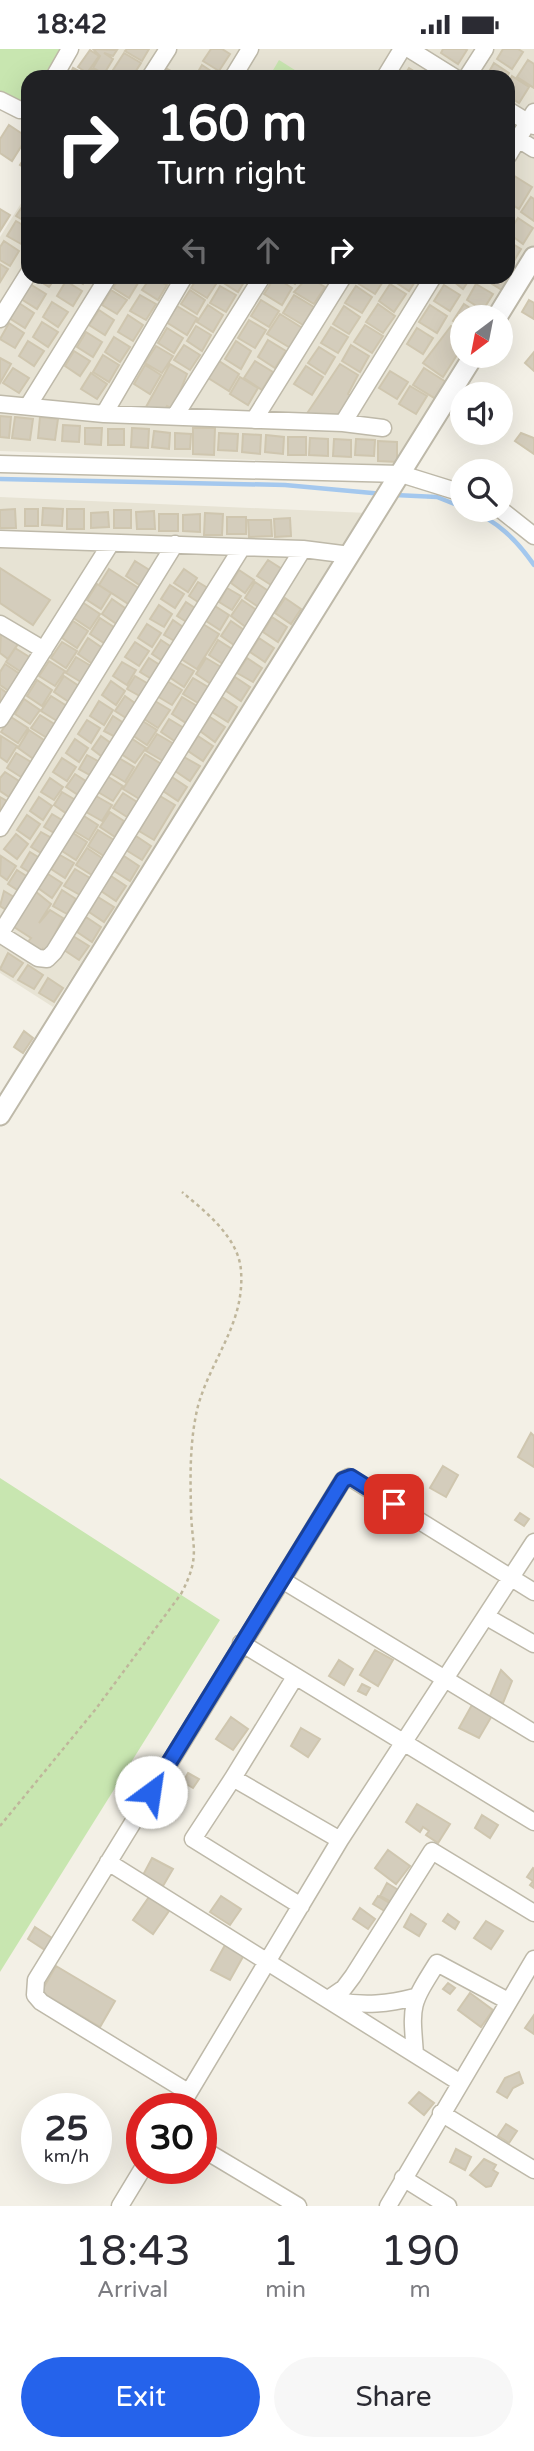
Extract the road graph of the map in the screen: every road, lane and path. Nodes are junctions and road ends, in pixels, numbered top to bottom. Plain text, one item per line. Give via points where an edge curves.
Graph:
1 (70, 49) edge
2 (168, 49) edge
3 (250, 49) edge
4 (402, 49) edge
5 (409, 49) edge
6 (485, 49) edge
7 (58, 70) edge
8 (154, 70) edge
9 (237, 70) edge
10 (389, 70) edge
11 (443, 70) edge
12 (472, 70) edge
13 (0, 100) edge
14 (21, 110) edge
15 (515, 113) edge
16 (532, 120) edge
17 (518, 139) junction
18 (515, 144) edge
19 (534, 149) edge
20 (534, 257) edge
21 (22, 284) edge
22 (104, 284) edge
23 (180, 284) edge
24 (258, 284) edge
25 (339, 284) edge
26 (429, 284) edge
27 (504, 305) edge
28 (0, 319) edge
29 (466, 368) edge
30 (0, 404) edge
31 (28, 406) junction
32 (104, 414) junction
33 (175, 417) junction
34 (254, 420) junction
35 (344, 423) junction
36 (383, 428) dead end
37 (0, 464) edge
38 (398, 477) junction
39 (450, 490) edge
40 (513, 519) edge
41 (534, 536) edge
42 (0, 539) edge
43 (111, 543) junction
44 (175, 544) junction
45 (241, 549) junction
46 (303, 549) junction
47 (350, 555) junction
48 (0, 624) edge
49 (44, 650) junction
50 (0, 719) edge
51 (0, 828) edge
52 (0, 934) edge
53 (0, 1115) edge
54 (182, 1192) dead end
55 (534, 1542) edge
56 (510, 1578) junction
57 (282, 1580) junction
58 (534, 1593) edge
59 (487, 1617) junction
60 (242, 1643) junction
61 (534, 1644) edge
62 (295, 1677) junction
63 (443, 1679) junction
64 (534, 1733) edge
65 (403, 1743) junction
66 (233, 1778) junction
67 (534, 1822) edge
68 (0, 1826) edge
69 (340, 1839) junction
70 (108, 1862) junction
71 (301, 1906) junction
72 (534, 1913) edge
73 (534, 1959) edge
74 (268, 1962) junction
75 (527, 1984) edge
76 (415, 1997) junction
77 (328, 1999) junction
78 (508, 2001) junction
79 (415, 2054) junction
80 (460, 2082) junction
81 (188, 2092) joint
82 (441, 2113) junction
83 (217, 2158) edge
84 (534, 2170) edge
85 (403, 2178) junction
86 (133, 2184) edge
87 (120, 2206) edge
88 (298, 2206) edge
89 (388, 2206) edge
90 (449, 2206) edge

1 - 7 street
2 - 8 street
3 - 9 street
4 - 10 street
5 - 11 street
6 - 12 street
13 - 14 street
15 - 16 street
16 - 17 street
17 - 18 street
17 - 19 street
20 - 27 street
21 - 28 street
22 - 31 street
23 - 32 street
24 - 33 street
25 - 34 street
26 - 35 street
29 - 38 street
30 - 31 street
31 - 32 street
32 - 33 street
33 - 34 street
34 - 35 street
35 - 36 street
37 - 38 street
38 - 39 street
38 - 47 street
40 - 41 street
42 - 43 street
43 - 44 street
43 - 49 street
44 - 45 street
44 - 51 street
45 - 46 street
45 - 52 street
46 - 47 street
46 - 52 street via 54,952 47,959 38,958
47 - 53 street
48 - 49 street
49 - 50 street
54 - 68 path via 212,1217 233,1246 241,1269 234,1326 198,1407 193,1437 191,1511 196,1556 191,1575 95,1710
55 - 56 street
56 - 57 street via 346,1477
56 - 58 street
56 - 59 street
57 - 60 street
57 - 63 street
59 - 61 street
59 - 63 street
60 - 62 street
60 - 70 street
62 - 65 street
62 - 66 street
63 - 64 street
63 - 65 street
65 - 67 street
65 - 69 street
66 - 69 street
66 - 71 street via 193,1839
69 - 71 street
70 - 74 street
70 - 81 street via 36,1980 36,1995
71 - 74 street
72 - 77 street via 432,1851 353,1976
73 - 75 street
74 - 77 street
74 - 81 street
75 - 78 street
76 - 77 street via 390,2004 357,2005
76 - 78 street via 437,1963
76 - 79 street via 411,2010
77 - 79 street
78 - 80 street
79 - 80 street
80 - 82 street
82 - 84 street
82 - 85 street
83 - 88 street
85 - 89 street
85 - 90 street
86 - 87 street

